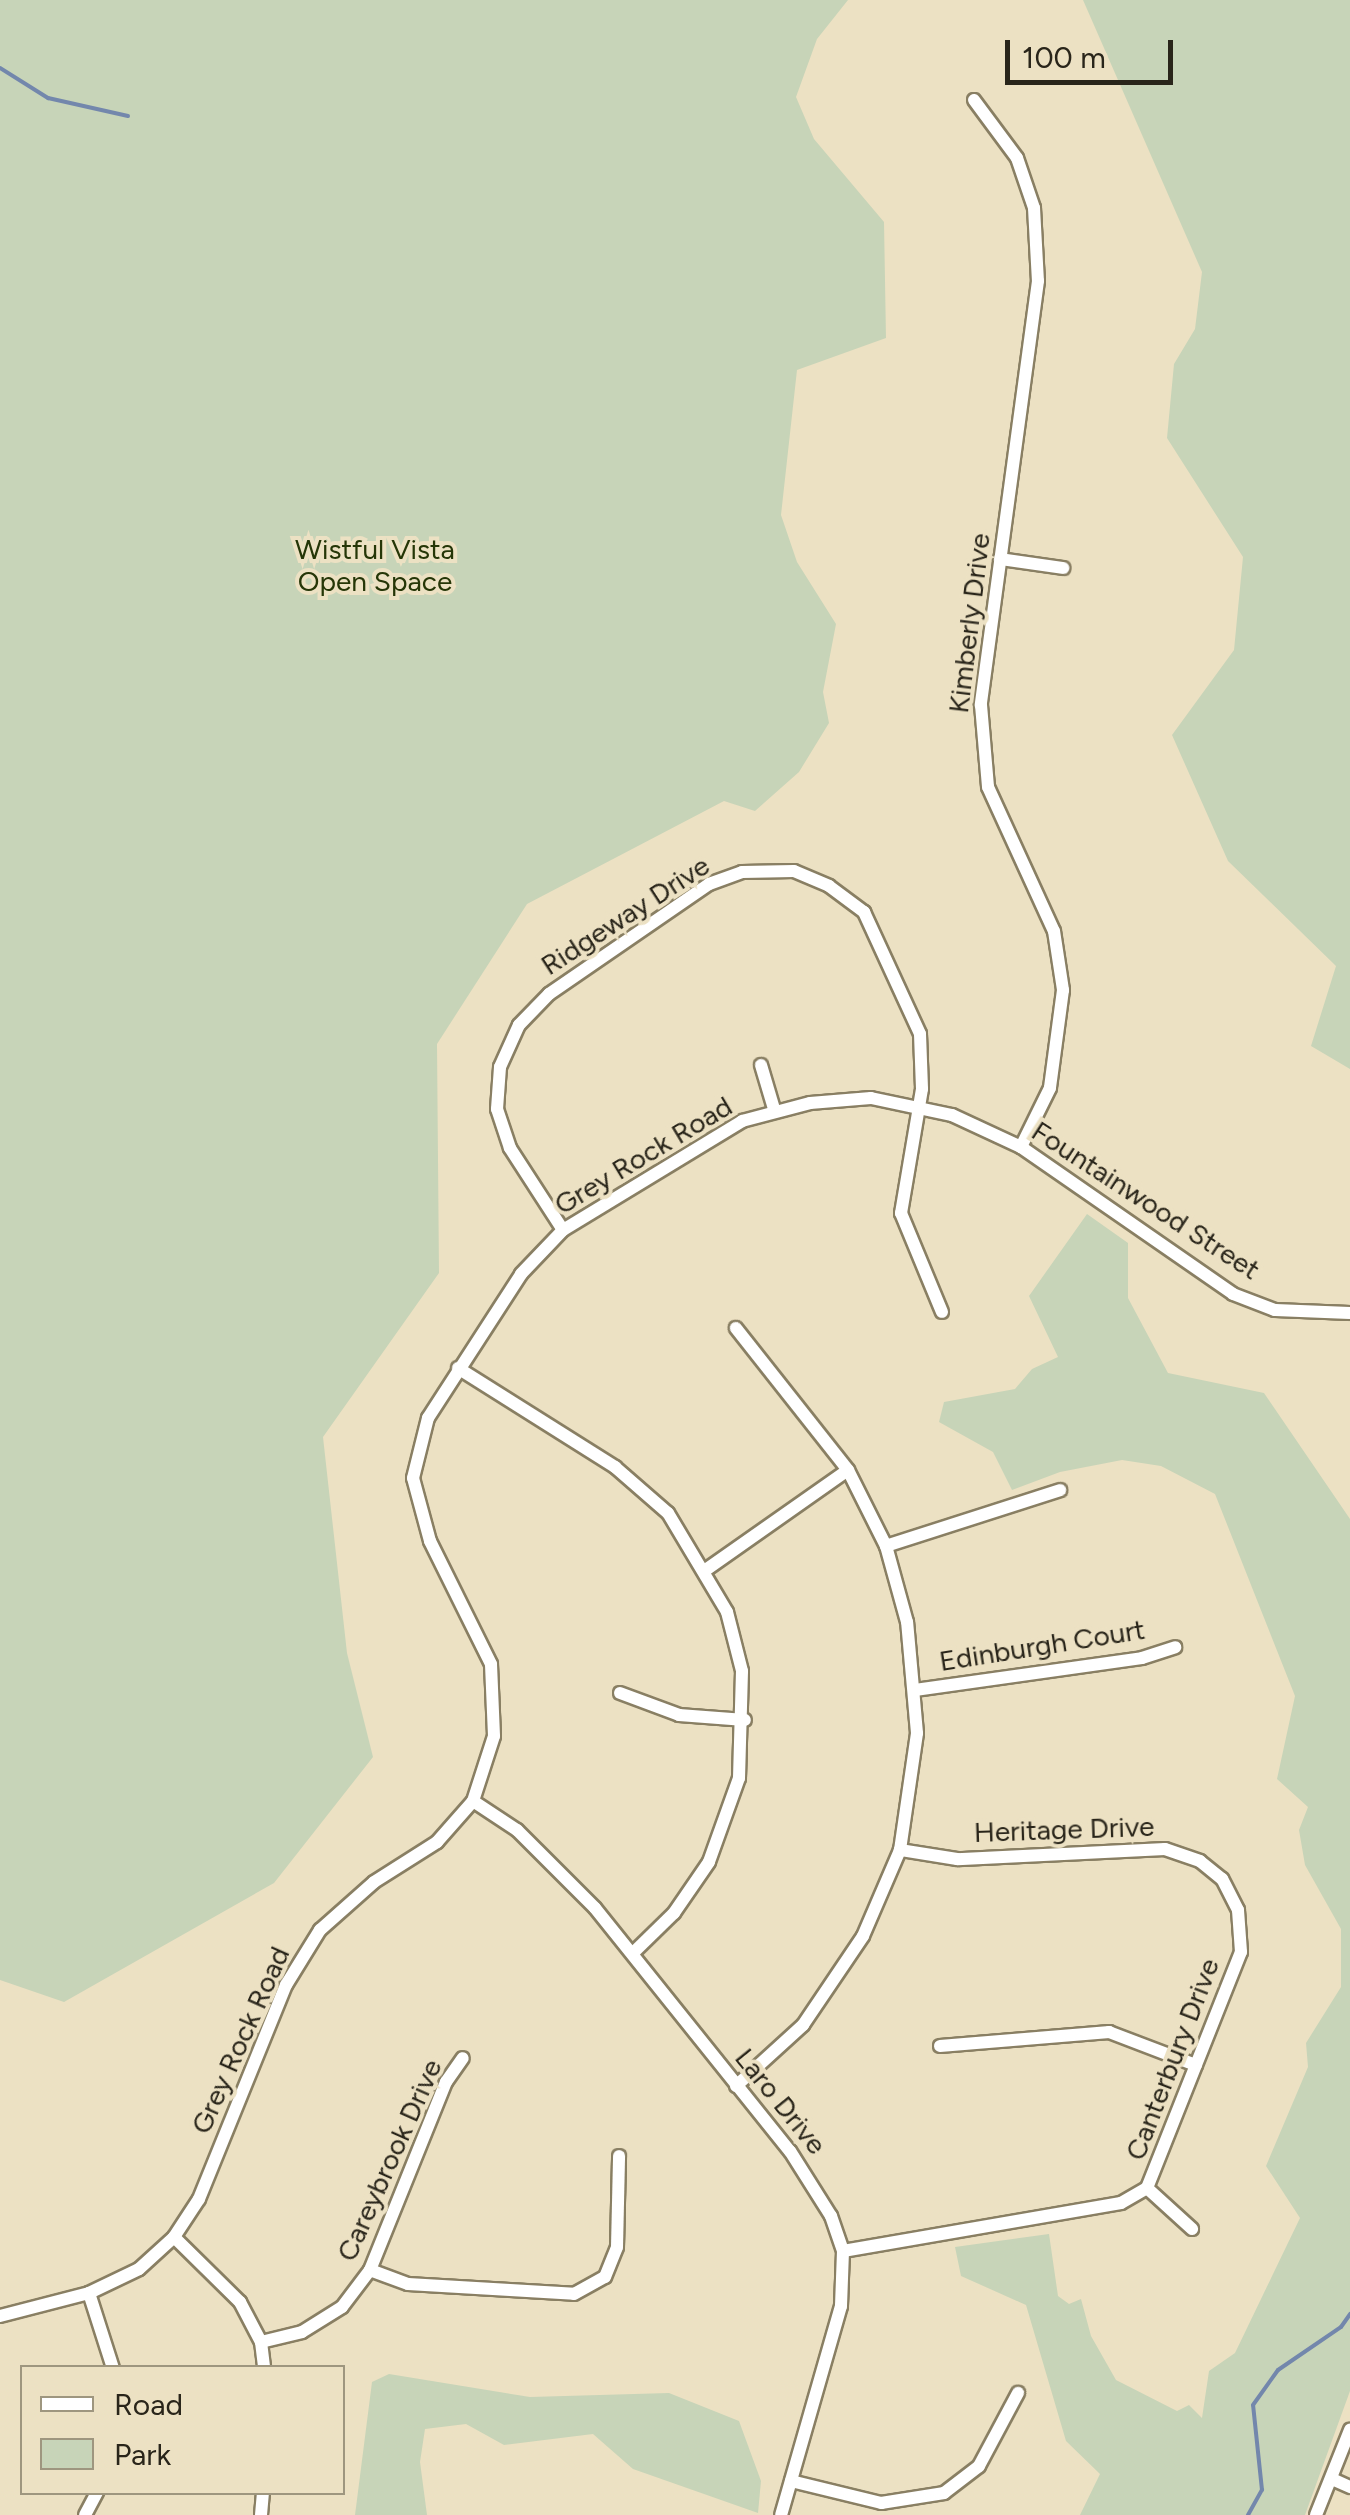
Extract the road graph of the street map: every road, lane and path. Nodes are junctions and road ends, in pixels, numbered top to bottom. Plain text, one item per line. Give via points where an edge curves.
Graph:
1 (974, 100) dead end
2 (1000, 558) junction
3 (1063, 568) dead end
4 (760, 1065) dead end
5 (919, 1105) junction
6 (774, 1110) junction
7 (1021, 1147) junction
8 (563, 1230) junction
9 (942, 1312) dead end
10 (1350, 1313) edge
11 (736, 1328) dead end
12 (458, 1368) junction
13 (848, 1470) junction
14 (1060, 1490) dead end
15 (886, 1546) junction
16 (707, 1570) junction
17 (1175, 1647) dead end
18 (915, 1690) junction
19 (620, 1693) dead end
20 (746, 1720) junction
21 (472, 1801) junction
22 (900, 1850) junction
23 (1222, 1879) joint
24 (634, 1952) junction
25 (940, 2046) dead end
26 (463, 2058) dead end
27 (1196, 2066) junction
28 (736, 2086) junction
29 (619, 2156) dead end
30 (1146, 2188) junction
31 (1192, 2229) dead end
32 (174, 2237) junction
33 (842, 2251) junction
34 (370, 2270) junction
35 (89, 2292) junction
36 (0, 2316) edge
37 (261, 2342) junction
38 (113, 2365) edge
39 (264, 2365) edge
40 (1018, 2392) dead end
41 (1350, 2430) edge
42 (1332, 2479) junction
43 (791, 2481) junction
44 (1350, 2486) edge
45 (781, 2515) edge
46 (1316, 2515) edge

1 - 2 street, Kimberly Drive via 1016,158 1034,208 1037,263
2 - 3 street
2 - 7 street, Kimberly Drive via 980,705 984,764 1002,828 1054,932 1063,990 1050,1088
4 - 6 street
5 - 6 street, Grey Rock Road via 856,1098
5 - 7 street, Fountainwood Street
5 - 8 street, Ridgeway Drive via 920,1034 864,912 794,871 742,872 708,884 548,994 519,1025 500,1067 497,1109 510,1148
5 - 9 street, Ridgeway Drive via 901,1213
6 - 8 street, Grey Rock Road via 709,1137
7 - 10 street, Fountainwood Street via 1234,1294 1275,1310
8 - 12 street, Grey Rock Road via 522,1274
11 - 13 street
12 - 16 street via 615,1466 668,1513
12 - 21 street, Grey Rock Road via 428,1418 413,1478 430,1541 492,1664 494,1736
13 - 15 street
13 - 16 street
14 - 15 street
15 - 18 street via 907,1622
16 - 20 street via 731,1626
17 - 18 street, Edinburgh Court via 1142,1658
18 - 22 street via 917,1733
19 - 20 street via 679,1715
20 - 24 street via 739,1778 709,1862 674,1913
21 - 24 street, Laro Drive via 557,1866
21 - 32 street, Grey Rock Road via 437,1842 374,1882 320,1930 286,1985 199,2198
22 - 23 street, Heritage Drive via 957,1859 1165,1848 1200,1861
22 - 28 street via 863,1936 804,2025
23 - 27 street, Canterbury Drive via 1238,1910 1241,1952
24 - 28 street, Laro Drive
25 - 27 street via 1109,2032
26 - 34 street, Careybrook Drive via 446,2082
27 - 30 street, Canterbury Drive
28 - 33 street, Laro Drive via 812,2180
29 - 34 street via 617,2247 605,2277 574,2294 408,2284
30 - 31 street
30 - 33 street, Canterbury Drive via 1121,2202
32 - 35 street, Grey Rock Road via 139,2270
32 - 37 street via 240,2302
33 - 43 street, Laro Drive via 841,2306
34 - 37 street, Careybrook Drive via 342,2308 302,2332
35 - 36 street, Grey Rock Road
35 - 38 street
37 - 39 street
40 - 43 street via 979,2466 944,2493 881,2504
41 - 42 street
42 - 44 street
42 - 46 street
43 - 45 street, Laro Drive

